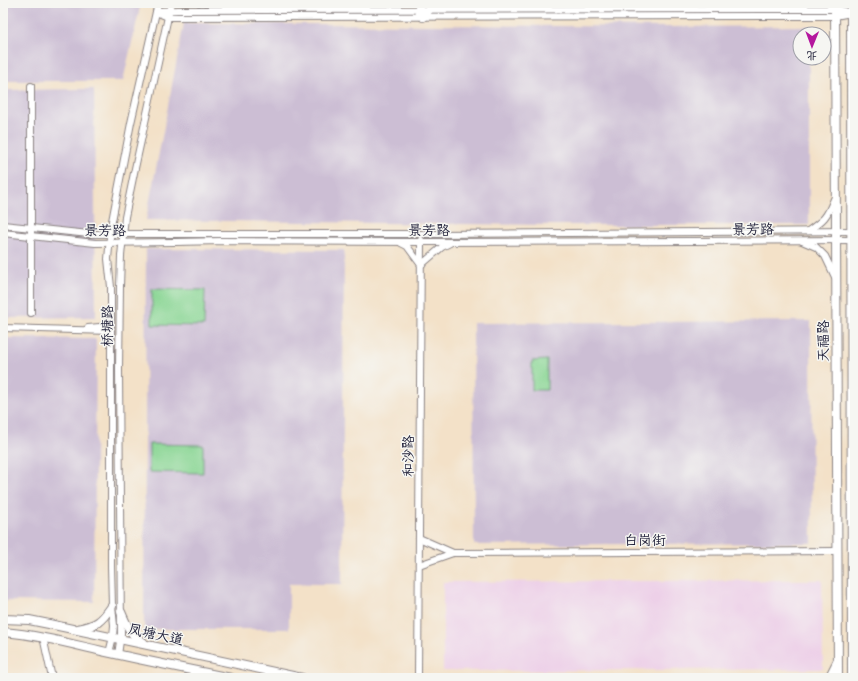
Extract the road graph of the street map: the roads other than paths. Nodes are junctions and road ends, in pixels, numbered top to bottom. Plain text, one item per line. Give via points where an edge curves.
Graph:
1 (158, 3) edge
2 (171, 3) edge
3 (851, 3) edge
4 (297, 6) edge
5 (430, 6) edge
6 (170, 10) junction
7 (420, 10) edge
8 (835, 10) edge
9 (156, 12) junction
10 (851, 13) junction
11 (168, 17) junction
12 (298, 17) junction
13 (31, 86) dead end
14 (853, 134) edge
15 (852, 189) junction
16 (836, 195) junction
17 (855, 198) edge
18 (3, 225) edge
19 (31, 228) junction
20 (808, 231) junction
21 (836, 231) junction
22 (3, 233) edge
23 (110, 234) junction
24 (123, 234) junction
25 (421, 234) junction
26 (31, 236) junction
27 (853, 236) edge
28 (801, 240) junction
29 (836, 240) junction
30 (123, 242) junction
31 (400, 242) junction
32 (421, 242) junction
33 (452, 242) junction
34 (109, 243) junction
35 (421, 265) junction
36 (853, 274) edge
37 (836, 278) junction
38 (31, 313) dead end
39 (3, 328) edge
40 (110, 328) junction
41 (419, 538) junction
42 (838, 551) junction
43 (453, 553) junction
44 (419, 565) junction
45 (112, 606) junction
46 (121, 612) junction
47 (3, 619) edge
48 (75, 629) junction
49 (3, 632) edge
50 (43, 637) junction
51 (117, 638) junction
52 (148, 646) junction
53 (114, 654) junction
54 (838, 659) junction
55 (853, 662) edge
56 (52, 678) edge
57 (231, 678) edge
58 (302, 678) edge
59 (418, 678) edge
60 (829, 678) edge
61 (838, 678) edge
62 (852, 678) edge

1 - 9 street, 桥塘路
2 - 6 street, 桥塘路
3 - 10 main road, 天福路
4 - 6 street
4 - 7 street
4 - 12 street
5 - 7 main road
5 - 8 street
6 - 9 street
6 - 11 street, 桥塘路
7 - 8 street
7 - 12 street
8 - 10 street
8 - 16 main road, 天福路
9 - 11 street
9 - 23 street, 桥塘路
10 - 14 main road, 天福路
11 - 12 street
11 - 24 street, 桥塘路
13 - 19 street
14 - 15 main road, 天福路
15 - 17 street
15 - 27 main road, 天福路
16 - 20 street via 822,221
16 - 21 main road, 天福路
18 - 19 street, 景芳路
19 - 23 street, 景芳路
19 - 26 street
20 - 21 street, 景芳路
20 - 25 street, 景芳路
21 - 27 street, 景芳路
21 - 29 main road, 天福路
22 - 26 street, 景芳路
23 - 24 street, 景芳路
23 - 34 street, 桥塘路
24 - 25 street, 景芳路
24 - 30 street, 桥塘路
25 - 32 street, 和沙路
26 - 34 street, 景芳路
26 - 38 street
27 - 29 street, 景芳路
27 - 36 main road, 天福路
28 - 29 street, 景芳路
28 - 33 street, 景芳路
28 - 37 street via 816,247 825,256
29 - 37 main road, 天福路
30 - 31 street, 景芳路
30 - 34 street, 景芳路
30 - 46 street, 桥塘路 via 119,369
31 - 32 street, 景芳路
31 - 35 street
32 - 33 street, 景芳路
32 - 35 street, 和沙路
33 - 35 street
34 - 40 street, 桥塘路
35 - 41 street, 和沙路
36 - 55 main road, 天福路
37 - 42 main road, 天福路
39 - 40 street
40 - 45 street, 桥塘路
41 - 43 street
41 - 44 street, 和沙路
42 - 43 street, 白岗街
42 - 54 main road, 天福路
43 - 44 street
44 - 59 street, 和沙路
45 - 48 main road via 100,622
45 - 51 street, 桥塘路
46 - 51 street, 桥塘路
46 - 52 main road via 132,633
47 - 48 main road, 凤塘大道 via 29,620
48 - 51 main road, 凤塘大道
49 - 50 main road, 凤塘大道
50 - 53 main road, 凤塘大道
50 - 56 street
51 - 52 main road, 凤塘大道
51 - 53 street, 桥塘路
52 - 58 main road, 凤塘大道
53 - 57 main road, 凤塘大道
54 - 60 main road
54 - 61 main road, 天福路
55 - 62 main road, 天福路

